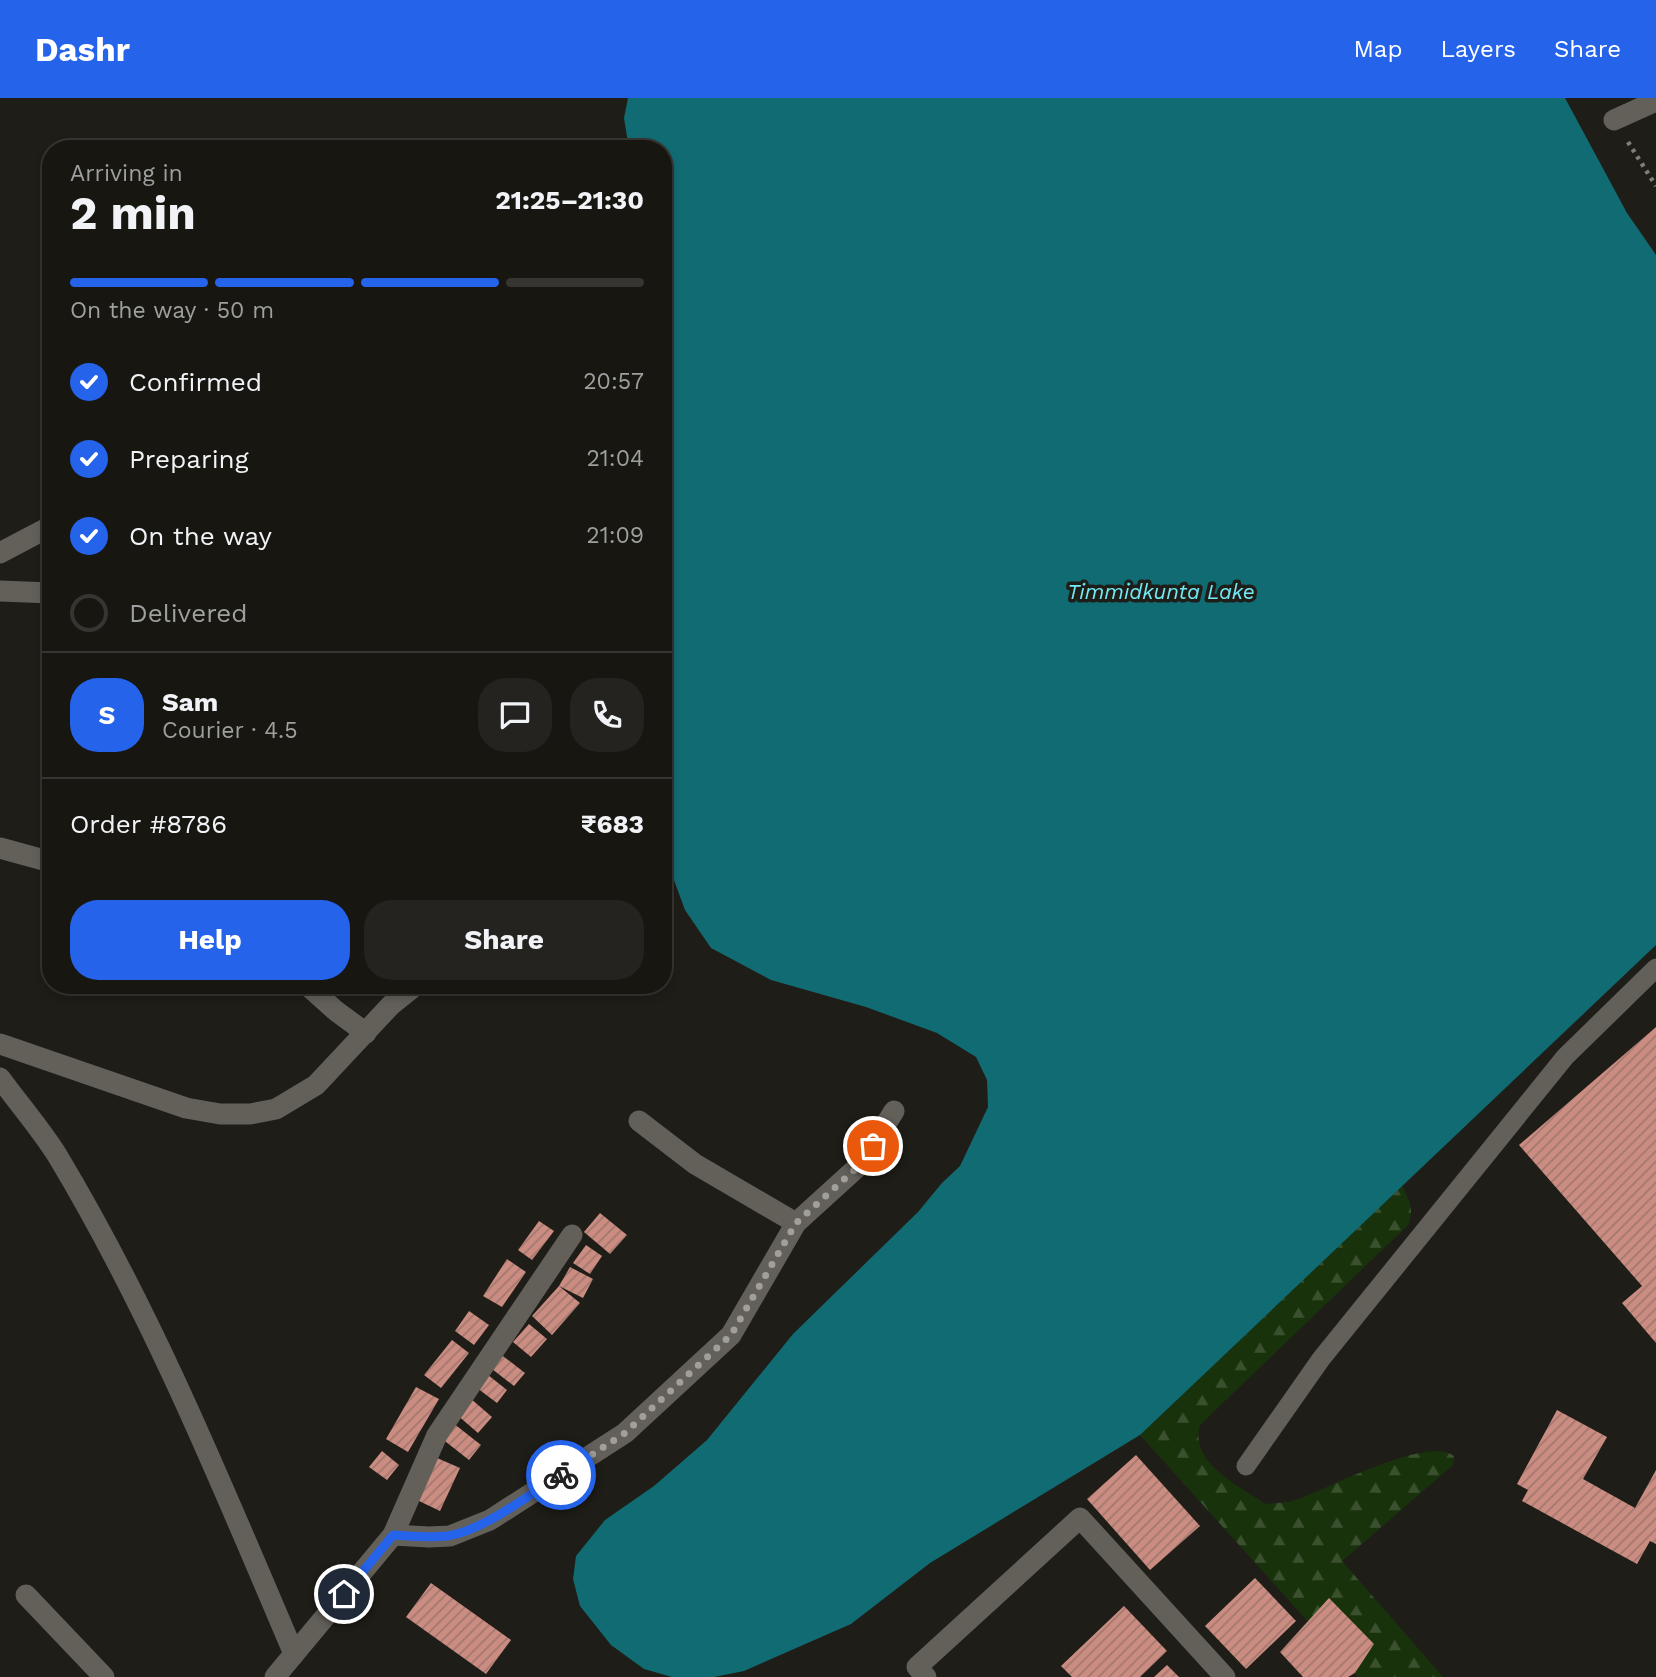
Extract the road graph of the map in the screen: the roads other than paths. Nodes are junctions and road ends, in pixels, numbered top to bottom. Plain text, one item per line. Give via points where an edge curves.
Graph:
1 (1656, 101) edge
2 (1614, 120) dead end
3 (42, 531) edge
4 (0, 553) edge
5 (0, 591) edge
6 (42, 593) edge
7 (0, 848) edge
8 (42, 860) edge
9 (1656, 968) edge
10 (317, 994) edge
11 (405, 994) edge
12 (366, 1033) junction
13 (0, 1044) edge
14 (0, 1078) edge
15 (894, 1111) dead end
16 (639, 1121) dead end
17 (796, 1223) junction
18 (572, 1235) dead end
19 (1246, 1466) dead end
20 (393, 1535) junction
21 (26, 1595) dead end
22 (294, 1654) junction
23 (104, 1677) edge
24 (275, 1677) edge
25 (926, 1677) edge
26 (1225, 1677) edge

1 - 2 street
3 - 4 street
5 - 6 street
7 - 8 street
9 - 19 lane via 1565,1057 1321,1359
10 - 12 street
11 - 12 street
12 - 13 street via 316,1085 276,1109 250,1114 186,1108
14 - 22 street via 55,1153 111,1251 199,1432
15 - 17 street via 862,1163
16 - 17 street via 695,1164
17 - 20 street via 731,1335 625,1433 490,1520 450,1536
18 - 20 street via 437,1435
20 - 22 street
21 - 23 street
22 - 24 street
25 - 26 street via 918,1667 1080,1518

